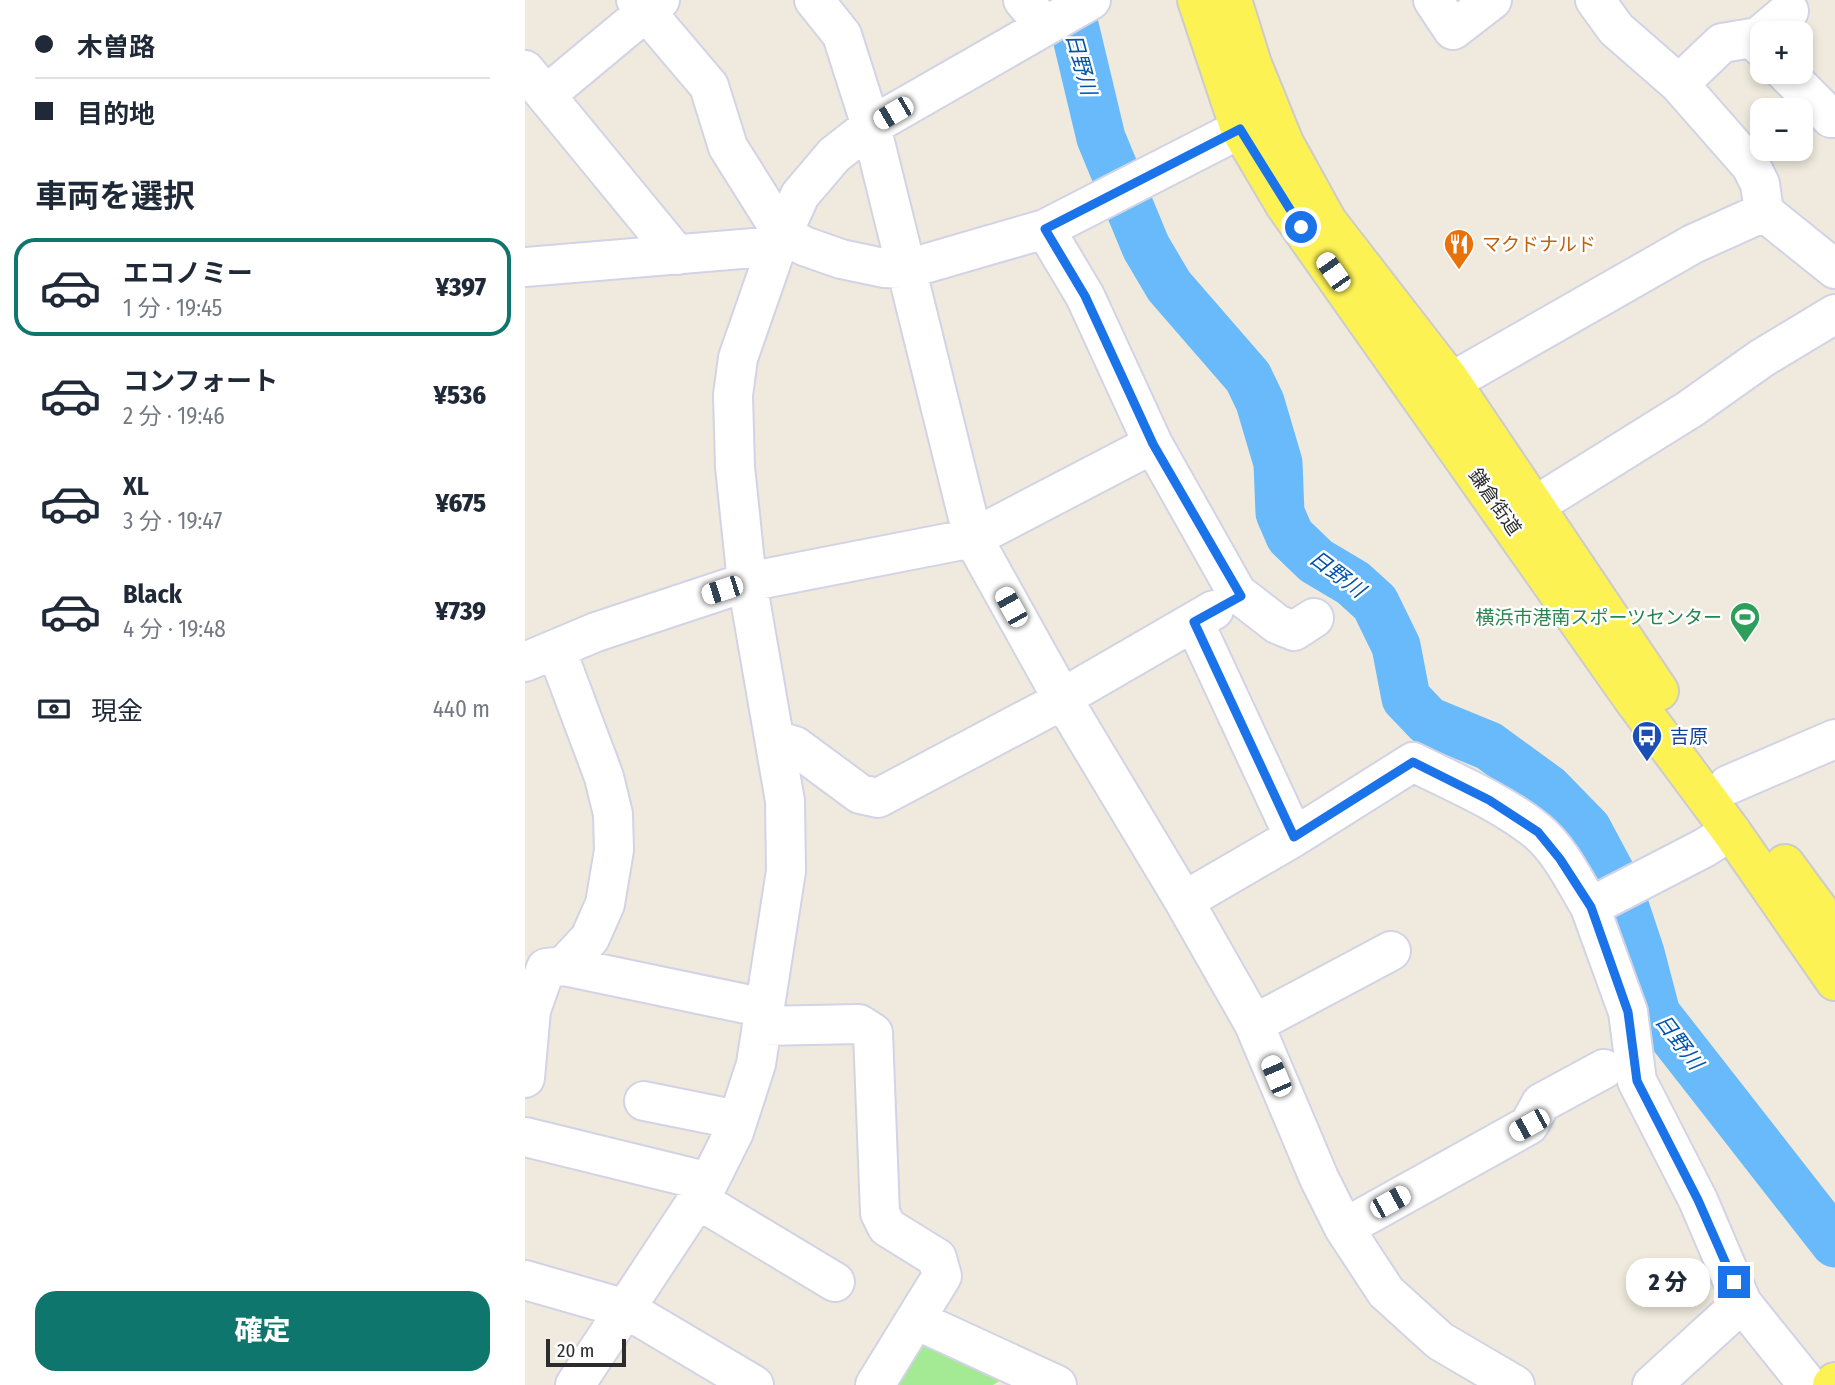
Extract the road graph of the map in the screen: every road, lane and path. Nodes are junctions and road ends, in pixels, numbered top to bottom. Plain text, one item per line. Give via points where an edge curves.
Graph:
1 (814, 0) edge
2 (1091, 0) edge
3 (1197, 0) edge
4 (1231, 0) edge
5 (1433, 0) edge
6 (1492, 0) edge
7 (1599, 2) edge
8 (648, 4) edge
9 (1039, 15) edge
10 (1750, 38) edge
11 (535, 83) edge
12 (1797, 84) edge
13 (1679, 85) junction
14 (1835, 118) edge
15 (871, 126) junction
16 (1240, 129) junction
17 (1764, 212) junction
18 (1045, 229) junction
19 (780, 240) junction
20 (677, 256) junction
21 (525, 267) edge
22 (907, 268) junction
23 (1835, 269) edge
24 (1835, 314) edge
25 (1450, 380) junction
26 (1153, 444) junction
27 (1536, 505) junction
28 (973, 538) junction
29 (747, 582) junction
30 (1241, 596) junction
31 (1314, 618) dead end
32 (1194, 622) junction
33 (541, 656) edge
34 (1063, 699) junction
35 (1835, 738) edge
36 (775, 740) junction
37 (1728, 785) junction
38 (1731, 831) junction
39 (1294, 837) junction
40 (1184, 901) junction
41 (1595, 905) junction
42 (1835, 932) edge
43 (1391, 951) dead end
44 (564, 967) junction
45 (1835, 981) edge
46 (764, 1017) junction
47 (1254, 1024) junction
48 (1604, 1069) dead end
49 (525, 1078) edge
50 (644, 1101) dead end
51 (739, 1120) junction
52 (525, 1138) edge
53 (703, 1191) junction
54 (1344, 1228) junction
55 (525, 1280) edge
56 (835, 1282) dead end
57 (1742, 1303) junction
58 (626, 1309) junction
59 (916, 1320) junction
60 (731, 1379) edge
61 (575, 1385) edge
62 (875, 1385) edge
63 (1057, 1385) edge
64 (1515, 1385) edge
65 (1652, 1385) edge
66 (1808, 1385) edge

1 - 15 street via 842,35
2 - 9 street
3 - 16 main road, 鎌倉街道
4 - 25 main road, 鎌倉街道 via 1284,143 1328,221
5 - 6 street via 1453,30
7 - 13 street via 1616,30
8 - 11 street
8 - 19 street via 709,86 728,147
9 - 15 street
10 - 13 street via 1722,43
11 - 20 street
12 - 14 street
13 - 17 street via 1751,166 1760,184
15 - 19 street via 834,155 800,195
15 - 22 street
16 - 18 street
16 - 38 main road, 鎌倉街道 via 1285,205
17 - 23 street
17 - 25 street via 1693,244
18 - 22 street
18 - 26 street via 1085,296
19 - 20 street
19 - 22 street via 841,259
19 - 29 street via 738,358 733,395
20 - 21 street
22 - 28 street
24 - 27 street
25 - 27 main road, 鎌倉街道
26 - 28 street
26 - 30 street
27 - 37 main road, 鎌倉街道 via 1654,684
28 - 29 street
28 - 34 street
29 - 33 street via 596,632
29 - 36 street
30 - 31 street via 1277,624 1294,631
30 - 32 street
32 - 34 street
32 - 39 street
33 - 44 street via 604,777 613,814 614,850 605,904 590,939
34 - 36 street via 878,798 860,794 795,746
34 - 40 street
35 - 37 street
36 - 46 street via 785,801 786,871
37 - 42 main road, 鎌倉街道
38 - 41 street
38 - 45 main road, 鎌倉街道
39 - 40 street
39 - 41 street via 1413,762 1489,800 1538,832
40 - 47 street
41 - 57 street via 1628,1012 1637,1081 1698,1200
43 - 47 street
44 - 46 street
44 - 49 street via 546,968 531,1010
46 - 51 street
46 - 59 street via 859,1024 873,1033 880,1213 887,1227 937,1258 942,1276
47 - 54 street
48 - 54 street via 1541,1103 1529,1125
50 - 51 street
51 - 53 street
52 - 53 street
53 - 56 street
53 - 58 street
54 - 64 street via 1386,1292 1440,1341
55 - 58 street
57 - 65 street
57 - 66 street
58 - 60 street
58 - 61 street
59 - 62 street
59 - 63 street

